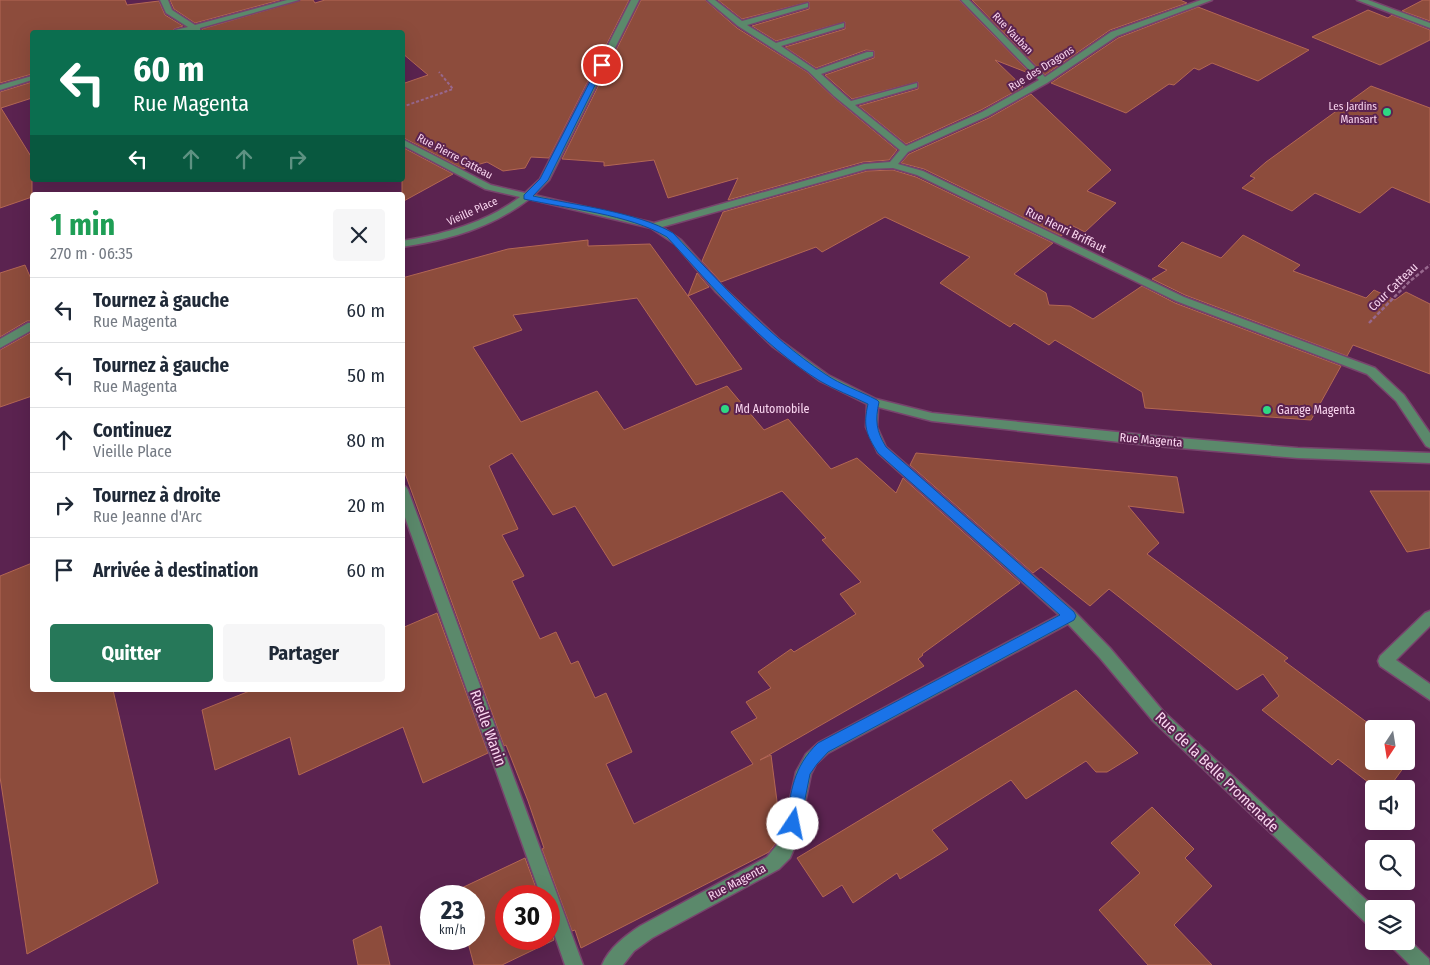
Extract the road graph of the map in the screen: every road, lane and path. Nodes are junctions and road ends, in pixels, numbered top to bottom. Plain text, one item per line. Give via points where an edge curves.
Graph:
1 (164, 0) edge
2 (295, 0) edge
3 (635, 0) edge
4 (711, 0) edge
5 (965, 0) edge
6 (1208, 0) edge
7 (1361, 0) edge
8 (805, 4) dead end
9 (742, 24) junction
10 (841, 25) dead end
11 (1430, 26) edge
12 (194, 28) junction
13 (186, 30) edge
14 (198, 30) edge
15 (774, 46) junction
16 (870, 54) dead end
17 (439, 72) dead end
18 (815, 73) junction
19 (30, 79) edge
20 (1044, 81) junction
21 (914, 85) dead end
22 (0, 88) edge
23 (849, 104) junction
24 (405, 106) edge
25 (405, 143) edge
26 (905, 150) junction
27 (893, 165) junction
28 (527, 197) junction
29 (654, 226) junction
30 (405, 243) edge
31 (1430, 265) edge
32 (1369, 323) dead end
33 (30, 327) edge
34 (0, 344) edge
35 (874, 402) junction
36 (1430, 443) edge
37 (1430, 458) edge
38 (405, 498) edge
39 (1070, 616) junction
40 (1430, 617) edge
41 (1430, 692) edge
42 (1365, 911) edge
43 (1407, 950) edge
44 (574, 965) edge
45 (611, 965) edge
46 (1423, 965) edge

1 - 12 street via 169,11
2 - 12 street
3 - 28 street, Vieille Place via 544,180
4 - 9 street
5 - 20 street, Rue Vauban
6 - 20 street, Rue des Dragons via 1114,34
7 - 11 street
8 - 9 street
9 - 15 street
10 - 15 street
12 - 13 street
12 - 14 street
15 - 18 street
16 - 18 street
17 - 24 path via 453,89
18 - 23 street
19 - 22 street
20 - 26 street, Rue des Dragons via 973,121
21 - 23 street
23 - 26 street
25 - 28 street, Rue Pierre Catteau via 488,187
26 - 27 street, Rue des Dragons
27 - 29 street, Rue Henri Briffaut via 867,166
27 - 36 street, Rue Henri Briffaut via 920,173 1180,299 1371,371 1400,398
28 - 29 street, Rue Magenta
28 - 30 street, Vieille Place via 473,227 443,237
29 - 35 street, Rue Magenta via 678,242 726,296 776,343 824,378
31 - 32 path, Cour Catteau
33 - 34 street
35 - 37 street, Rue Magenta via 932,417 1156,441 1298,453
35 - 39 street via 870,418 872,434 882,450
38 - 44 street, Ruelle Wanin
39 - 42 street, Rue de la Belle Promenade via 1158,716
39 - 45 street, Rue Magenta via 823,748 804,772 784,852 773,863 646,932 628,945
40 - 41 street via 1385,661
43 - 46 street

